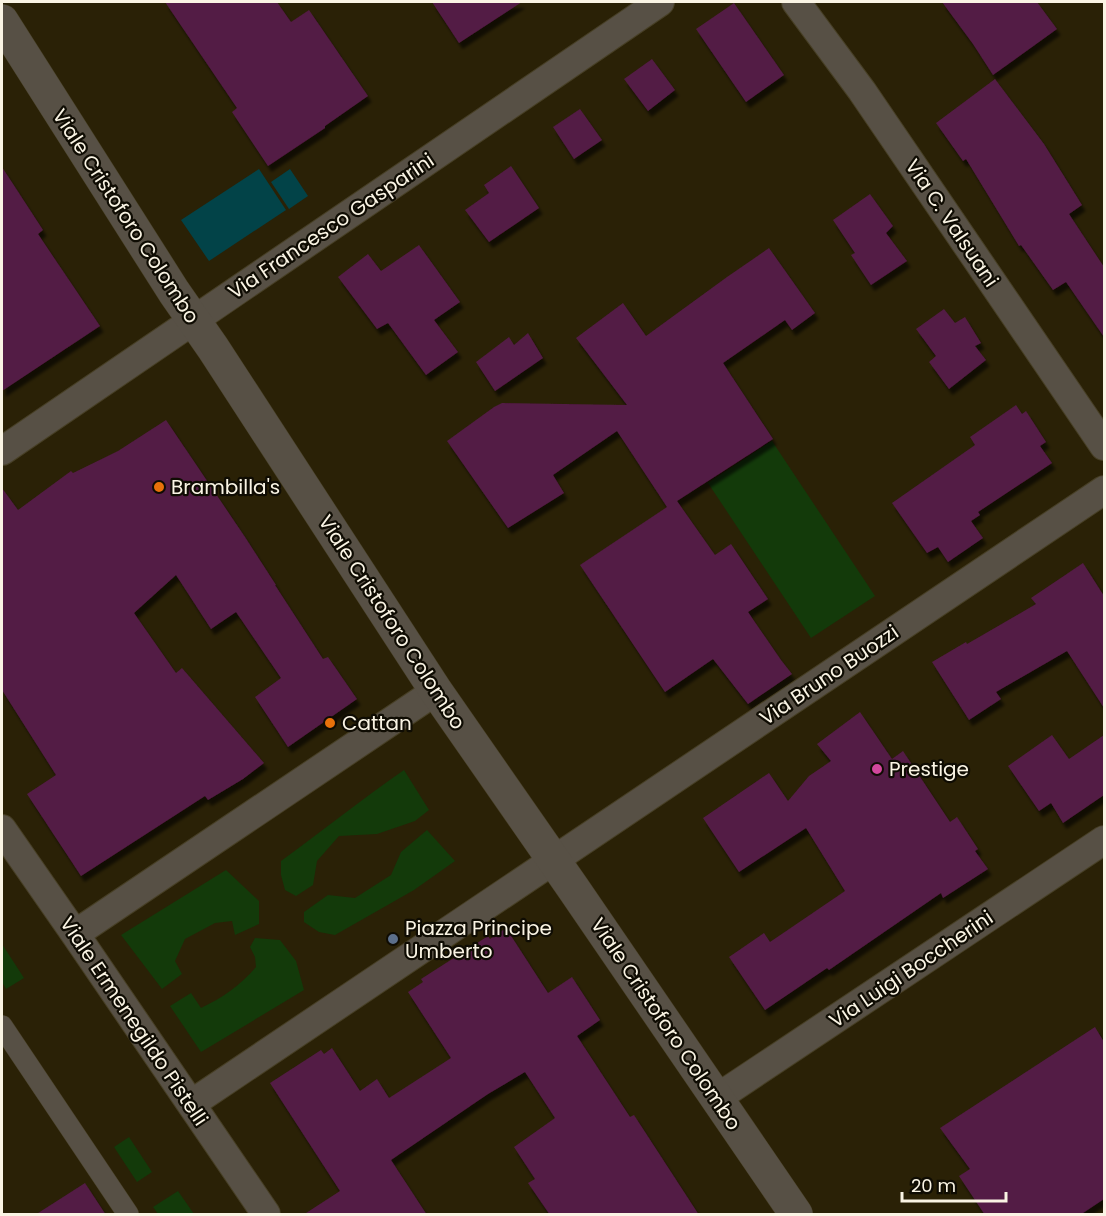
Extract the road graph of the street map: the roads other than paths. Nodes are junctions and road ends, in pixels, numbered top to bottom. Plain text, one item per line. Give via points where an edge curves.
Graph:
1 (660, 2) edge
2 (796, 2) edge
3 (2, 21) edge
4 (192, 320) junction
5 (1104, 446) edge
6 (2, 451) edge
7 (1104, 490) edge
8 (436, 691) junction
9 (2, 829) edge
10 (1104, 840) edge
11 (553, 860) junction
12 (75, 934) junction
13 (2, 1026) edge
14 (717, 1098) junction
15 (191, 1104) junction
16 (128, 1215) edge
17 (266, 1215) edge
18 (796, 1215) edge

1 - 4 street, Via Francesco Gasparini
2 - 5 street, Via C. Valsuani via 862,91
3 - 4 street, Viale Cristoforo Colombo
4 - 6 street, Via Francesco Gasparini
4 - 8 street, Viale Cristoforo Colombo
7 - 11 street, Via Bruno Buozzi
8 - 11 street, Viale Cristoforo Colombo
8 - 12 street
9 - 12 street, Viale Ermenegildo Pistelli
10 - 14 street, Via Luigi Boccherini
11 - 14 street, Viale Cristoforo Colombo
11 - 15 street
12 - 15 street, Viale Ermenegildo Pistelli
13 - 16 street
14 - 18 street, Viale Cristoforo Colombo
15 - 17 street, Viale Ermenegildo Pistelli

